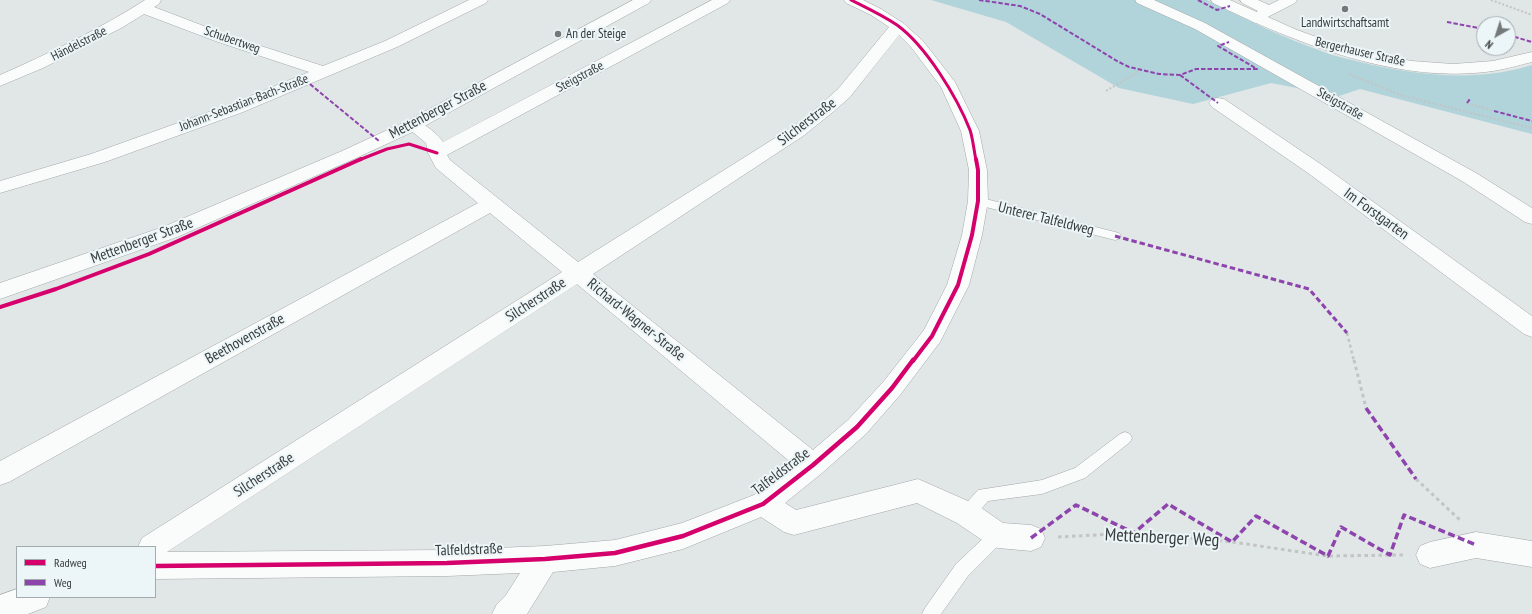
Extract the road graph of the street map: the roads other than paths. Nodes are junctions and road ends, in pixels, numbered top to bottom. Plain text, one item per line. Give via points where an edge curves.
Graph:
1 (481, 0) edge
2 (644, 0) edge
3 (723, 0) edge
4 (851, 0) edge
5 (1142, 0) edge
6 (1218, 0) edge
7 (1247, 0) edge
8 (1290, 0) edge
9 (149, 4) edge
10 (1263, 15) junction
11 (898, 26) junction
12 (1532, 57) edge
13 (323, 72) junction
14 (0, 81) edge
15 (1218, 103) dead end
16 (413, 125) junction
17 (437, 153) junction
18 (0, 187) edge
19 (978, 201) junction
20 (491, 204) junction
21 (1532, 217) edge
22 (1115, 236) dead end
23 (578, 273) junction
24 (0, 291) edge
25 (1532, 328) edge
26 (1125, 438) dead end
27 (813, 465) junction
28 (0, 474) edge
29 (763, 504) junction
30 (967, 514) junction
31 (998, 535) junction
32 (1031, 538) road end
33 (154, 546) edge
34 (1532, 554) edge
35 (1430, 555) road end
36 (545, 559) junction
37 (156, 566) edge
38 (33, 598) edge
39 (0, 609) edge
40 (507, 614) edge
41 (931, 614) edge

1 - 13 street, Johann-Sebastian-Bach-Straße via 391,44
2 - 16 street, Mettenberger Straße
3 - 17 street, Steigstraße
4 - 11 street, Talfeldstraße
5 - 21 street, Steigstraße via 1200,26 1469,177
6 - 10 street, Bergerhauser Straße
7 - 10 street
8 - 10 street
9 - 13 street, Schubertweg via 224,39
9 - 14 street, Händelstraße via 118,24
10 - 12 street, Bergerhauser Straße via 1302,38 1333,49 1416,65 1463,69 1494,66
11 - 19 street, Talfeldstraße via 918,44 949,86 970,131 978,170
11 - 23 street, Silcherstraße via 843,94 826,110 797,132
13 - 18 street, Johann-Sebastian-Bach-Straße via 237,108 98,158
15 - 25 street, Im Forstgarten via 1315,169
16 - 17 street, Richard-Wagner-Straße via 434,141
16 - 24 street, Mettenberger Straße via 170,232
17 - 20 street, Richard-Wagner-Straße via 443,164
19 - 22 lane, Unterer Talfeldweg
19 - 27 street, Talfeldstraße via 972,236 958,285 932,336 892,388 862,421
20 - 23 street, Richard-Wagner-Straße
20 - 28 street, Beethovenstraße
23 - 27 street, Richard-Wagner-Straße
23 - 33 street, Silcherstraße
26 - 30 lane via 1080,473 1042,487 984,496
27 - 29 street, Talfeldstraße
29 - 30 street via 794,523 918,491
29 - 36 street, Talfeldstraße via 683,536 645,546 615,553
30 - 31 street
31 - 32 street
31 - 41 lane via 962,570
34 - 35 street via 1476,545
36 - 37 street, Talfeldstraße via 439,563
36 - 40 street via 516,605
38 - 39 street

